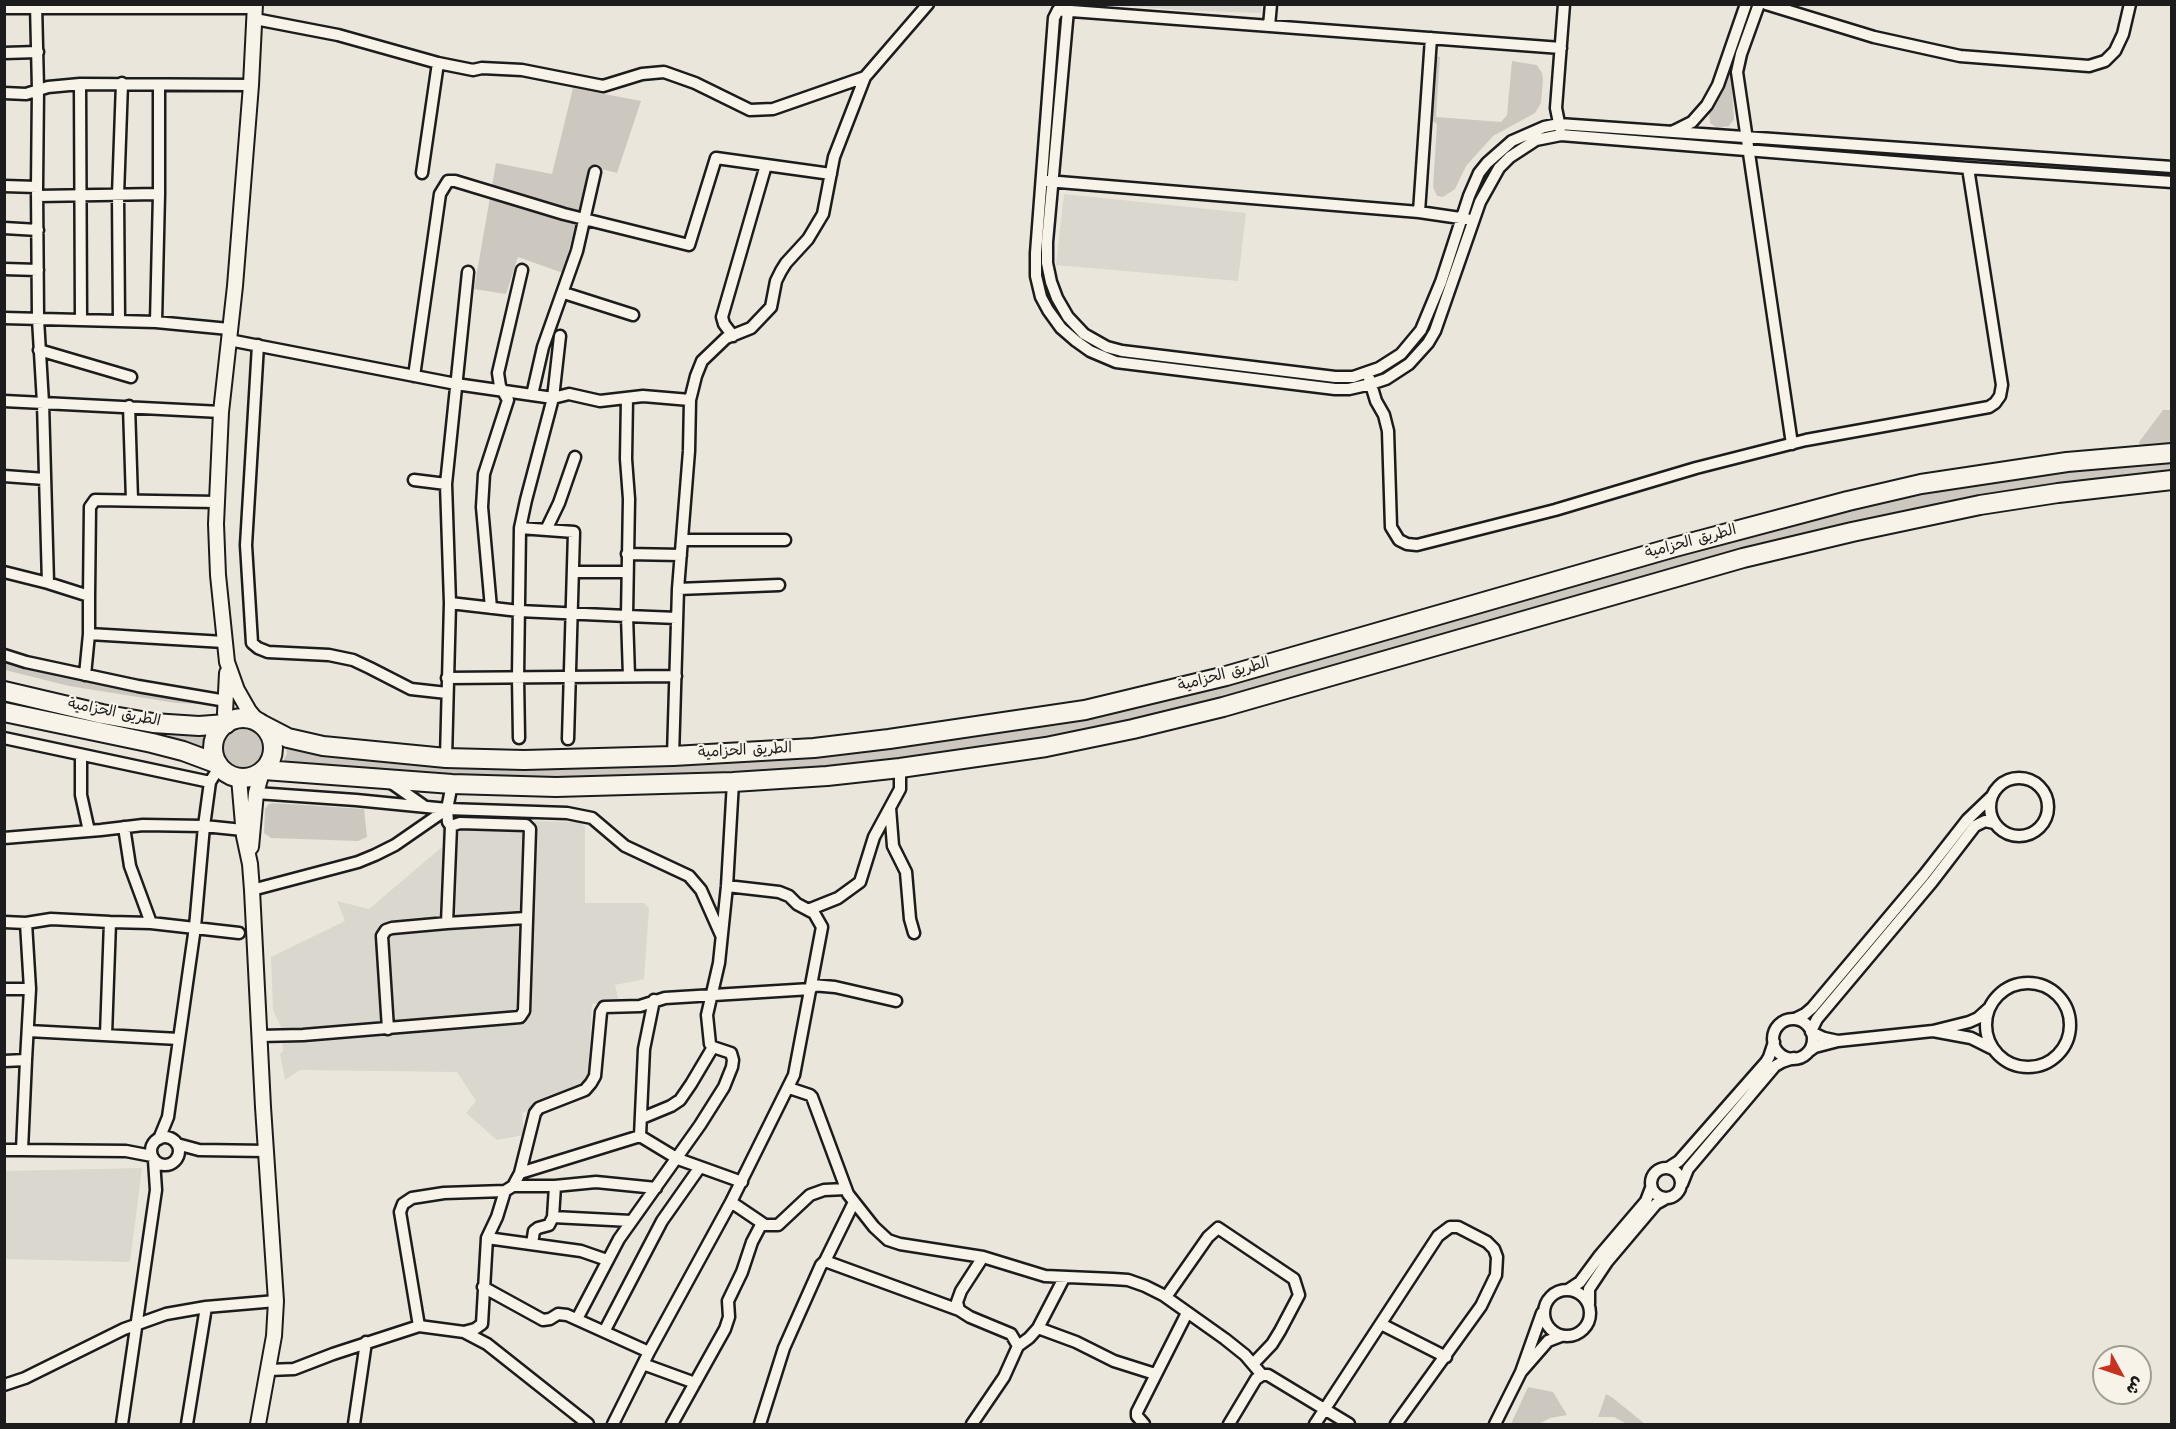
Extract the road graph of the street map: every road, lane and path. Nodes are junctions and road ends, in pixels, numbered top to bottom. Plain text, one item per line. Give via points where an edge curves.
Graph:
1 (928, 4) edge
2 (1271, 4) edge
3 (1564, 4) edge
4 (1746, 4) edge
5 (1759, 4) edge
6 (1766, 4) edge
7 (2130, 4) edge
8 (36, 6) edge
9 (80, 6) edge
10 (4, 8) edge
11 (1068, 10) junction
12 (255, 11) edge
13 (1269, 26) junction
14 (1431, 38) junction
15 (1561, 48) junction
16 (38, 52) junction
17 (4, 53) edge
18 (438, 63) junction
19 (865, 77) junction
20 (122, 83) junction
21 (80, 84) junction
22 (159, 85) junction
23 (251, 85) junction
24 (39, 89) junction
25 (4, 93) edge
26 (1707, 105) junction
27 (1560, 129) junction
28 (1671, 132) junction
29 (1704, 135) junction
30 (1748, 144) junction
31 (1714, 146) junction
32 (766, 165) junction
33 (2172, 167) edge
34 (1968, 168) junction
35 (595, 172) dead end
36 (422, 173) dead end
37 (831, 174) junction
38 (1042, 181) junction
39 (1053, 182) junction
40 (2172, 182) edge
41 (4, 186) edge
42 (37, 191) junction
43 (159, 194) junction
44 (81, 195) junction
45 (118, 195) junction
46 (1419, 212) junction
47 (585, 218) junction
48 (1468, 219) junction
49 (4, 228) edge
50 (38, 230) junction
51 (4, 269) edge
52 (38, 270) junction
53 (522, 270) dead end
54 (468, 272) dead end
55 (564, 293) junction
56 (633, 315) dead end
57 (4, 318) edge
58 (38, 319) junction
59 (81, 319) junction
60 (119, 321) junction
61 (156, 322) junction
62 (229, 334) junction
63 (560, 336) dead end
64 (733, 336) junction
65 (258, 345) junction
66 (39, 350) junction
67 (414, 376) junction
68 (131, 377) dead end
69 (1369, 379) junction
70 (456, 384) junction
71 (504, 390) junction
72 (532, 394) junction
73 (553, 398) junction
74 (627, 398) junction
75 (690, 400) junction
76 (4, 401) edge
77 (43, 403) junction
78 (129, 406) junction
79 (222, 412) junction
80 (1792, 444) junction
81 (2172, 453) edge
82 (575, 457) dead end
83 (4, 476) edge
84 (45, 479) junction
85 (414, 480) dead end
86 (2172, 480) edge
87 (446, 484) junction
88 (132, 500) junction
89 (217, 502) junction
90 (520, 528) junction
91 (546, 530) junction
92 (682, 540) junction
93 (785, 540) dead end
94 (627, 554) junction
95 (681, 555) junction
96 (4, 572) edge
97 (573, 572) junction
98 (626, 572) junction
99 (48, 583) junction
100 (779, 585) dead end
101 (678, 589) junction
102 (89, 596) junction
103 (450, 603) junction
104 (491, 608) junction
105 (519, 611) junction
106 (571, 614) junction
107 (627, 616) junction
108 (677, 618) junction
109 (89, 633) junction
110 (224, 642) junction
111 (4, 655) edge
112 (227, 662) junction
113 (85, 675) junction
114 (629, 676) junction
115 (675, 676) junction
116 (518, 677) junction
117 (570, 677) junction
118 (447, 678) junction
119 (4, 691) edge
120 (447, 693) junction
121 (226, 700) junction
122 (4, 712) edge
123 (227, 723) junction
124 (259, 723) junction
125 (4, 738) edge
126 (519, 738) dead end
127 (568, 739) dead end
128 (81, 755) junction
129 (673, 756) junction
130 (446, 758) junction
131 (219, 765) junction
132 (900, 768) junction
133 (263, 771) junction
134 (239, 778) junction
135 (385, 779) junction
136 (210, 782) junction
137 (732, 782) junction
138 (452, 784) junction
139 (256, 793) junction
140 (1991, 797) junction
141 (424, 806) junction
142 (890, 808) junction
143 (447, 810) junction
144 (1994, 824) junction
145 (204, 826) junction
146 (451, 826) junction
147 (124, 827) junction
148 (243, 830) junction
149 (89, 831) junction
150 (4, 838) edge
151 (250, 864) junction
152 (727, 886) junction
153 (252, 890) junction
154 (808, 910) junction
155 (526, 918) junction
156 (110, 921) junction
157 (4, 922) edge
158 (26, 923) junction
159 (151, 923) junction
160 (447, 923) junction
161 (195, 927) junction
162 (239, 933) dead end
163 (914, 933) dead end
164 (722, 936) junction
165 (812, 987) junction
166 (4, 989) edge
167 (30, 989) junction
168 (712, 995) junction
169 (654, 1000) junction
170 (896, 1001) dead end
171 (1989, 1008) junction
172 (1795, 1019) junction
173 (388, 1029) junction
174 (28, 1031) junction
175 (1933, 1031) junction
176 (1811, 1032) junction
177 (106, 1035) junction
178 (260, 1036) junction
179 (179, 1039) junction
180 (1838, 1041) junction
181 (1774, 1042) junction
182 (712, 1047) junction
183 (1992, 1048) junction
184 (1807, 1052) junction
185 (1794, 1058) junction
186 (4, 1060) edge
187 (26, 1060) junction
188 (789, 1088) junction
189 (168, 1117) junction
190 (642, 1118) junction
191 (640, 1136) junction
192 (174, 1142) junction
193 (4, 1150) edge
194 (22, 1150) junction
195 (154, 1150) junction
196 (199, 1150) junction
197 (267, 1151) junction
198 (678, 1159) junction
199 (174, 1161) junction
200 (700, 1167) junction
201 (1668, 1168) junction
202 (520, 1173) junction
203 (742, 1182) junction
204 (1682, 1184) junction
205 (555, 1186) junction
206 (509, 1188) junction
207 (656, 1188) junction
208 (1652, 1188) junction
209 (846, 1189) junction
210 (156, 1190) junction
211 (1665, 1199) junction
212 (731, 1202) junction
213 (855, 1202) junction
214 (552, 1216) junction
215 (631, 1221) junction
216 (762, 1223) junction
217 (487, 1238) junction
218 (532, 1244) junction
219 (983, 1257) junction
220 (607, 1260) junction
221 (825, 1261) junction
222 (1064, 1278) junction
223 (483, 1287) junction
224 (1568, 1290) junction
225 (1166, 1297) junction
226 (276, 1301) junction
227 (1589, 1305) junction
228 (206, 1307) junction
229 (1544, 1307) junction
230 (959, 1310) junction
231 (1186, 1313) junction
232 (577, 1319) junction
233 (136, 1324) junction
234 (1381, 1324) junction
235 (419, 1326) junction
236 (1038, 1328) junction
237 (605, 1330) junction
238 (464, 1332) junction
239 (1562, 1336) junction
240 (366, 1342) junction
241 (1018, 1346) junction
242 (649, 1352) junction
243 (1446, 1357) junction
244 (643, 1364) junction
245 (1252, 1364) junction
246 (269, 1370) junction
247 (1521, 1372) junction
248 (1155, 1374) junction
249 (1262, 1375) junction
250 (695, 1383) junction
251 (4, 1384) edge
252 (1324, 1410) junction
253 (122, 1425) edge
254 (187, 1425) edge
255 (258, 1425) edge
256 (354, 1425) edge
257 (588, 1425) edge
258 (613, 1425) edge
259 (672, 1425) edge
260 (760, 1425) edge
261 (972, 1425) edge
262 (1144, 1425) edge
263 (1229, 1425) edge
264 (1315, 1425) edge
265 (1349, 1425) edge
266 (1396, 1425) edge
267 (1495, 1425) edge

1 - 19 street
2 - 13 street
3 - 15 street
4 - 26 street via 1718,85
5 - 30 street via 1737,72
6 - 7 street via 1874,37 1960,56 2090,66 2105,61 2115,51
8 - 9 street
8 - 10 street
8 - 16 street
9 - 12 street
11 - 13 street
11 - 38 street via 1058,10 1054,18
11 - 39 street
12 - 18 street
12 - 23 street
13 - 14 street
14 - 15 street
14 - 46 street
15 - 27 street via 1556,108
16 - 17 street
16 - 24 street
18 - 19 street via 473,70 522,70 603,86 664,72 705,87 742,107 760,110 774,109
18 - 36 street
19 - 37 street
20 - 21 street
20 - 22 street
20 - 45 street
21 - 24 street
21 - 44 street
22 - 23 street
22 - 43 street
23 - 62 street
24 - 25 street via 26,94
24 - 42 street
26 - 28 street via 1692,122
26 - 29 street
27 - 28 street
27 - 31 street
27 - 48 street via 1510,157
28 - 29 street
29 - 30 street
29 - 31 street
30 - 31 street
30 - 33 street
30 - 34 street
30 - 80 street
32 - 37 street
32 - 47 street via 716,158 689,245
32 - 64 street via 722,317
34 - 40 street
34 - 80 street via 1994,327 2000,396 1989,407
35 - 47 street
37 - 64 street via 823,214 808,239 786,262 776,281 771,307 751,328
38 - 39 street
38 - 69 street via 1036,253 1041,297 1061,328 1090,351 1116,362 1312,386 1349,389
39 - 46 street
39 - 69 street via 1047,263 1057,298 1084,334 1107,347 1134,352
41 - 42 street
42 - 44 street
42 - 50 street
43 - 45 street
43 - 61 street
44 - 45 street
44 - 59 street
45 - 60 street
46 - 48 street
47 - 55 street
47 - 67 street via 448,181 440,194
48 - 69 street via 1428,343 1409,364 1386,379
49 - 50 street
50 - 52 street
51 - 52 street
52 - 58 street
53 - 71 street via 498,373
54 - 70 street
55 - 56 street
55 - 72 street via 543,347
57 - 58 street
58 - 59 street
58 - 66 street
59 - 60 street
60 - 61 street
61 - 62 street
62 - 65 street
62 - 79 street
63 - 73 street
64 - 75 street via 702,361
65 - 67 street
65 - 120 street via 246,545 252,643 268,652 352,660 411,689
66 - 68 street
66 - 77 street
67 - 70 street
69 - 80 street via 1388,431 1391,527 1407,544 1417,545 1555,510
70 - 71 street
70 - 87 street
71 - 72 street
71 - 104 street via 508,400 486,467 482,507
72 - 73 street
73 - 74 street via 569,394 600,401
73 - 90 street
74 - 75 street
74 - 94 street
75 - 92 street
76 - 77 street
77 - 78 street
77 - 84 street
78 - 79 street
78 - 88 street
79 - 89 street
81 - 129 highway, الطريق الحزامية via 1985,473 1848,501 1226,676 1085,710 825,747
82 - 91 street
83 - 84 street
84 - 99 street
85 - 87 street
86 - 132 highway, الطريق الحزامية via 1980,505 1862,529 1743,558 1145,727 1046,747
87 - 103 street
88 - 89 street
88 - 102 street via 98,499 91,504
89 - 110 street
90 - 91 street
90 - 105 street
91 - 97 street via 574,532
92 - 93 street
92 - 95 street
94 - 95 street
94 - 98 street
95 - 101 street
96 - 99 street
97 - 98 street
97 - 106 street
98 - 107 street
99 - 102 street
100 - 101 street
101 - 108 street
102 - 109 street
103 - 104 street
103 - 118 street
104 - 105 street
105 - 106 street
105 - 116 street
106 - 107 street
106 - 117 street
107 - 108 street
107 - 114 street
108 - 115 street
109 - 110 street
109 - 113 street
110 - 112 street
111 - 113 street
112 - 121 street
112 - 124 street via 237,690
113 - 121 street
114 - 115 street
114 - 117 street
115 - 129 street
116 - 117 street
116 - 118 street
116 - 126 street
117 - 127 street
118 - 120 street
119 - 123 highway, الطريق الحزامية via 153,723
120 - 130 street
121 - 123 street
122 - 131 highway, الطريق الحزامية via 152,743
123 - 124 highway, الطريق الحزامية via 246,718
123 - 131 highway via 213,747
124 - 130 highway, الطريق الحزامية via 288,738 314,745
124 - 133 highway via 272,737 273,746 270,763
125 - 128 street
128 - 136 street
128 - 149 street via 81,795
129 - 130 highway, الطريق الحزامية via 568,760
131 - 134 highway, الطريق الحزامية
131 - 136 street
132 - 137 highway, الطريق الحزامية
132 - 142 street via 900,789
133 - 134 highway, الطريق الحزامية
133 - 135 highway, الطريق الحزامية
133 - 139 street
134 - 148 street
135 - 138 highway, الطريق الحزامية
135 - 141 street
136 - 145 street
137 - 138 highway, الطريق الحزامية via 556,788
137 - 152 street
138 - 143 street
139 - 141 street
139 - 151 street
140 - 144 street via 1989,808
140 - 144 street via 1999,785 2019,777 2035,782 2048,800 2046,819 2032,833 2010,835
140 - 172 street via 1967,820 1812,1008
141 - 143 street
142 - 154 street via 874,837 860,882 838,898
142 - 163 street via 892,846 906,872
143 - 146 street
143 - 153 street via 402,841 358,862
143 - 164 street via 567,813 592,818 625,846 689,876 701,890
144 - 176 street via 1985,821 1971,831 1817,1019
145 - 147 street
145 - 148 street
145 - 161 street
146 - 155 street via 529,826
146 - 160 street
147 - 149 street
147 - 159 street via 130,866
148 - 151 street
149 - 150 street
151 - 153 street
152 - 154 street via 779,892
152 - 164 street
153 - 178 street
154 - 165 street via 822,927
155 - 160 street
155 - 173 street via 524,1011 520,1017
156 - 158 street via 51,919
156 - 159 street
156 - 177 street
157 - 158 street
158 - 167 street
159 - 161 street
160 - 173 street via 392,928 382,936
161 - 162 street
161 - 179 street
164 - 168 street
165 - 168 street
165 - 170 street via 835,987
165 - 188 street
166 - 167 street
167 - 174 street
168 - 169 street
168 - 182 street via 707,1015
169 - 190 street via 644,1049
169 - 202 street via 640,1006 603,1008 594,1080 585,1090 535,1113
171 - 175 street via 1969,1022
171 - 183 street via 1985,1024
171 - 183 street via 2004,990 2036,983 2058,995 2069,1017 2066,1043 2042,1065 2010,1064
172 - 176 street
172 - 181 street via 1778,1026
173 - 178 street
174 - 177 street
174 - 187 street
175 - 180 street
175 - 183 street via 1971,1038
176 - 180 street
176 - 184 street via 1813,1040
177 - 179 street
178 - 197 street
179 - 189 street
180 - 184 street
181 - 185 street via 1783,1056
181 - 201 street via 1766,1062 1679,1161
182 - 190 street via 680,1100
182 - 198 street via 731,1053 732,1067 724,1087
184 - 185 street
185 - 204 street via 1775,1066 1688,1169
186 - 187 street
187 - 194 street
188 - 203 street
188 - 209 street via 812,1097
189 - 192 street
189 - 195 street
190 - 191 street
191 - 198 street
191 - 202 street
192 - 195 street
192 - 196 street
192 - 199 street via 178,1153
193 - 194 street
194 - 195 street
195 - 199 street via 162,1165
195 - 210 street
196 - 197 street
196 - 199 street
197 - 226 street
198 - 200 street
198 - 207 street
199 - 210 street
200 - 203 street
200 - 237 street via 662,1221
201 - 204 street via 1678,1174
201 - 208 street via 1655,1173
202 - 206 street
203 - 212 street
204 - 211 street via 1674,1197
205 - 206 street
205 - 207 street via 596,1182
205 - 214 street
206 - 217 street
206 - 235 street via 444,1193 412,1198 403,1204 400,1212
207 - 215 street
208 - 211 street
208 - 224 street via 1646,1201 1580,1282
209 - 213 street
209 - 216 street via 818,1192 801,1202 782,1223
210 - 233 street
211 - 227 street via 1656,1204 1607,1262 1589,1288
212 - 216 street
212 - 242 street
213 - 219 street via 874,1227 894,1242
213 - 221 street
214 - 215 street
214 - 218 street via 549,1225 534,1231
215 - 220 street
216 - 250 street via 728,1301 725,1329
217 - 218 street
217 - 223 street
218 - 220 street via 581,1251
219 - 222 street
219 - 230 street via 961,1291
220 - 232 street
221 - 230 street
221 - 260 street via 784,1348
222 - 225 street via 1128,1280
222 - 236 street
223 - 232 street via 543,1320 558,1314
223 - 238 street via 482,1324
224 - 227 street via 1579,1293
224 - 229 street via 1553,1294
225 - 231 street
225 - 245 street via 1218,1228 1294,1279 1299,1295 1272,1344
226 - 228 street
226 - 246 street
227 - 239 street via 1590,1315 1584,1329
228 - 233 street
228 - 254 street
229 - 239 street via 1548,1327
229 - 247 street
230 - 241 street via 1011,1334
231 - 245 street via 1225,1339
231 - 248 street
232 - 237 street
233 - 251 street via 25,1378
233 - 253 street
234 - 243 street
234 - 243 street via 1438,1236 1450,1227 1458,1227 1494,1249 1496,1275 1481,1306
234 - 252 street
235 - 238 street
235 - 240 street
236 - 241 street
236 - 248 street
237 - 242 street
238 - 257 street via 487,1344
239 - 247 street via 1548,1341
240 - 246 street via 294,1369
240 - 256 street
241 - 261 street via 1004,1377
242 - 244 street
243 - 266 street
244 - 250 street
244 - 258 street
245 - 249 street
246 - 255 street
247 - 267 street
248 - 262 street via 1137,1412
249 - 252 street
249 - 263 street
250 - 259 street
252 - 264 street
252 - 265 street

